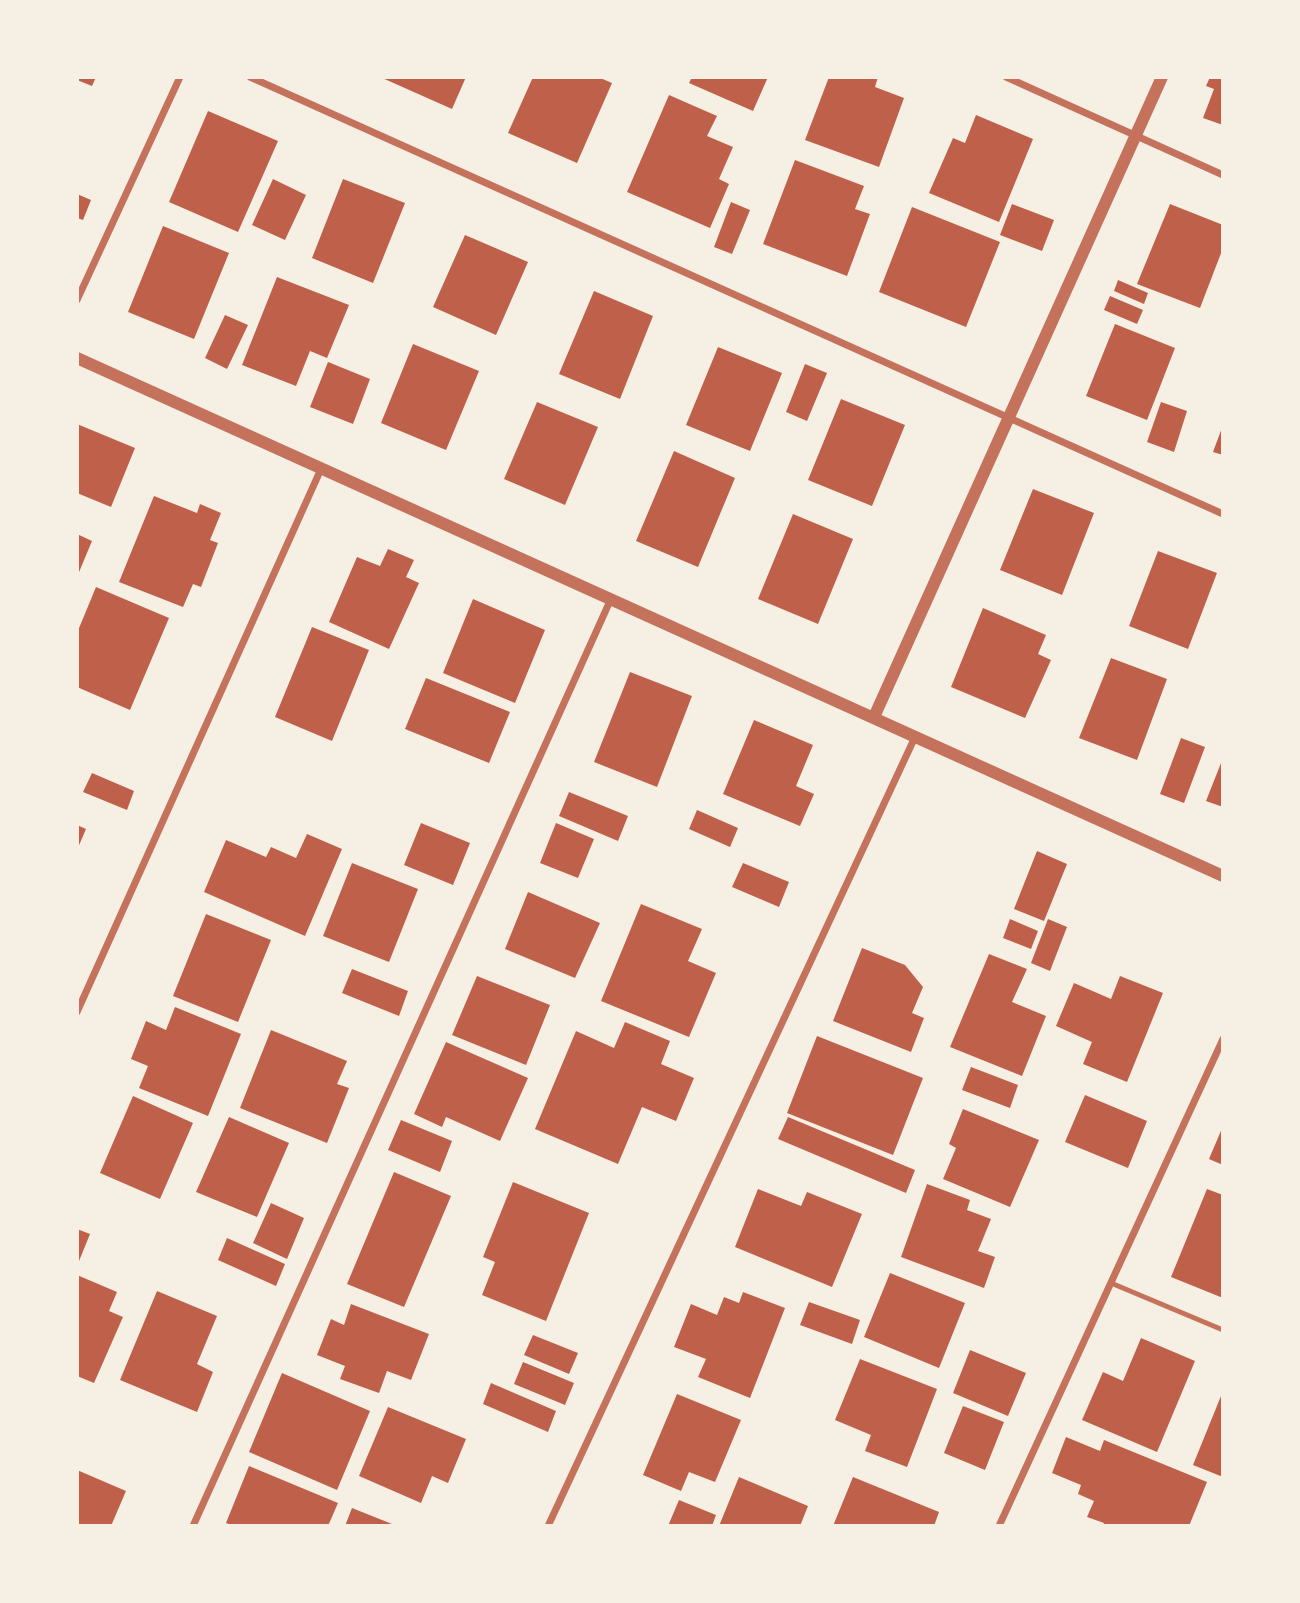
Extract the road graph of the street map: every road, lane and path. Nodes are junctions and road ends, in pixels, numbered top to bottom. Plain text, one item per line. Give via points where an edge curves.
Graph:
1 (180, 77) edge
2 (250, 77) edge
3 (1006, 77) edge
4 (1162, 77) edge
5 (1136, 136) junction
6 (1223, 175) edge
7 (77, 300) edge
8 (77, 358) edge
9 (1009, 418) junction
10 (321, 469) junction
11 (1223, 514) edge
12 (610, 601) junction
13 (874, 717) junction
14 (915, 736) junction
15 (1223, 876) edge
16 (77, 1012) edge
17 (1223, 1039) edge
18 (1111, 1283) junction
19 (1223, 1330) edge
20 (193, 1526) edge
21 (548, 1526) edge
22 (999, 1526) edge

1 - 7 street
2 - 9 street
3 - 5 street
4 - 5 street
5 - 6 street
5 - 9 street
8 - 10 street
9 - 11 street
9 - 13 street
10 - 12 street
10 - 16 street
12 - 13 street
12 - 20 street
13 - 14 street
14 - 15 street
14 - 21 street
17 - 18 street
18 - 19 lane
18 - 22 street

